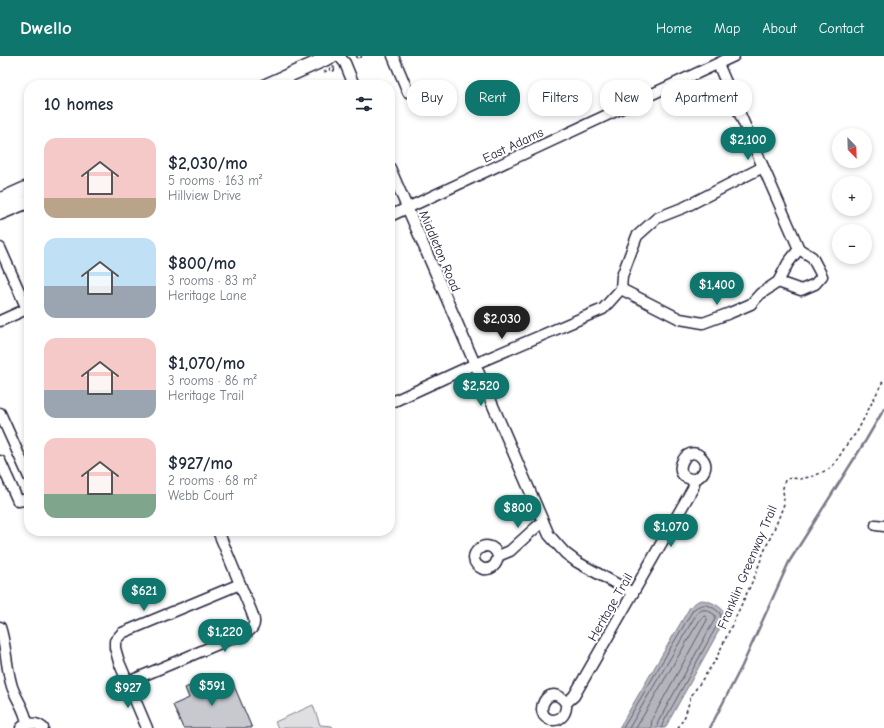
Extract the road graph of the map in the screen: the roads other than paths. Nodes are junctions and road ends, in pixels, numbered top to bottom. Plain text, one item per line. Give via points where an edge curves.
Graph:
1 (332, 56) edge
2 (340, 56) edge
3 (393, 56) edge
4 (734, 56) edge
5 (718, 64) junction
6 (278, 80) edge
7 (352, 80) edge
8 (407, 90) edge
9 (763, 168) junction
10 (395, 180) edge
11 (24, 189) edge
12 (0, 200) edge
13 (24, 202) edge
14 (407, 208) junction
15 (0, 213) edge
16 (395, 214) edge
17 (0, 248) edge
18 (799, 249) junction
19 (778, 282) junction
20 (621, 289) junction
21 (24, 300) edge
22 (24, 311) edge
23 (0, 321) edge
24 (475, 364) junction
25 (395, 401) edge
26 (0, 413) edge
27 (0, 461) edge
28 (24, 466) edge
29 (695, 479) dead end
30 (24, 500) edge
31 (543, 521) junction
32 (220, 536) edge
33 (498, 556) dead end
34 (240, 584) junction
35 (633, 593) junction
36 (0, 627) edge
37 (128, 682) junction
38 (566, 703) dead end
39 (24, 726) edge
40 (43, 728) edge
41 (147, 728) edge

1 - 6 main road
2 - 7 street
3 - 8 street
4 - 5 street, East Adams
5 - 9 street
5 - 14 street, East Adams
9 - 18 street
9 - 20 street via 657,218 637,236 622,276
10 - 14 street, Middleton Road
11 - 12 main road
13 - 15 main road
14 - 16 street, East Adams
14 - 24 street, Middleton Road
17 - 21 street
18 - 19 street
18 - 19 street via 812,257 822,276 815,284 801,290
19 - 20 street via 760,294 751,304 703,323 680,319
20 - 24 street via 603,308
22 - 23 street
24 - 25 street
24 - 31 street, Middleton Road
26 - 28 street
27 - 30 street via 18,501
29 - 35 street, Heritage Trail via 693,488
31 - 33 street via 510,551
31 - 35 street, Middleton Road via 550,535 565,553
32 - 34 street
34 - 37 street via 118,636 115,648
34 - 37 street via 254,618 252,629
35 - 38 street, Heritage Trail via 574,696
36 - 39 street via 10,682 27,717
37 - 41 street
39 - 40 street via 36,724

